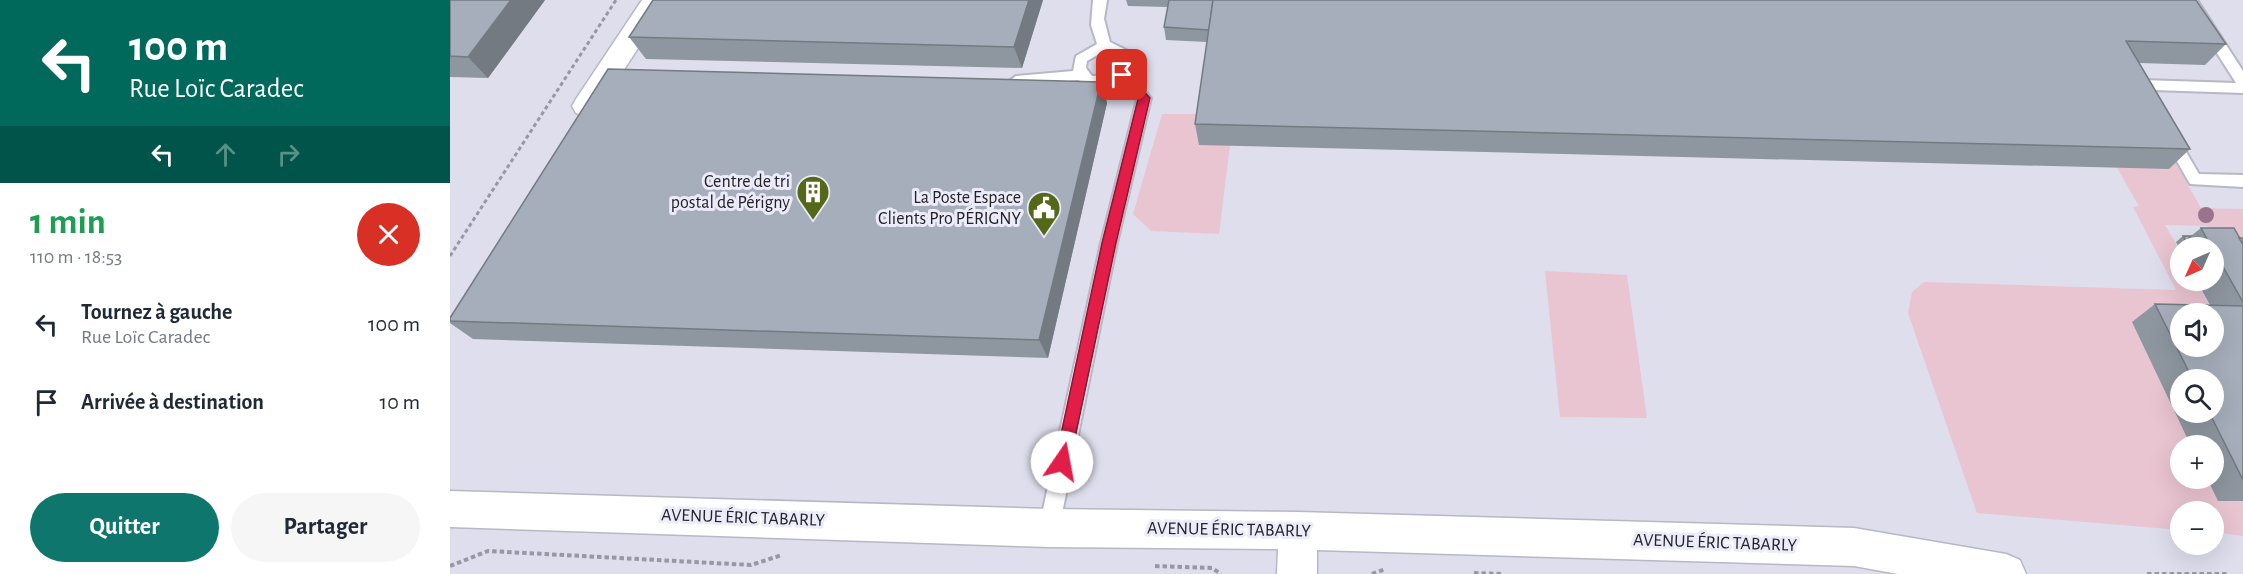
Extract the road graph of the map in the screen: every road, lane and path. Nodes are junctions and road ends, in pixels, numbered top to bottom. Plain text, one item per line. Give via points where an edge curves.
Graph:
1 (616, 0) edge
2 (656, 0) edge
3 (1100, 0) edge
4 (2190, 0) edge
5 (1106, 48) junction
6 (1080, 75) junction
7 (1122, 75) junction
8 (2241, 75) edge
9 (1006, 81) edge
10 (2243, 88) edge
11 (571, 130) edge
12 (2243, 181) edge
13 (450, 256) edge
14 (450, 509) edge
15 (1049, 528) junction
16 (1298, 531) junction
17 (791, 552) dead end
18 (450, 566) edge
19 (1154, 566) dead end
20 (1221, 574) edge
21 (1297, 574) edge
22 (2006, 574) edge
23 (2147, 574) edge
24 (2229, 574) edge

1 - 13 path
2 - 11 street via 621,71
3 - 5 lane via 1096,15 1098,32
4 - 8 lane
5 - 6 lane via 1091,51 1081,59
5 - 7 lane via 1120,51 1128,59
6 - 7 lane via 1099,83
6 - 9 lane
7 - 15 lane via 1144,98
10 - 12 lane via 2142,85 2195,180
14 - 15 street, AVENUE ÉRIC TABARLY
15 - 16 street, AVENUE ÉRIC TABARLY
16 - 21 street
16 - 22 street, AVENUE ÉRIC TABARLY via 1854,547
17 - 18 path via 751,565 488,551
19 - 20 path via 1212,568
23 - 24 path

